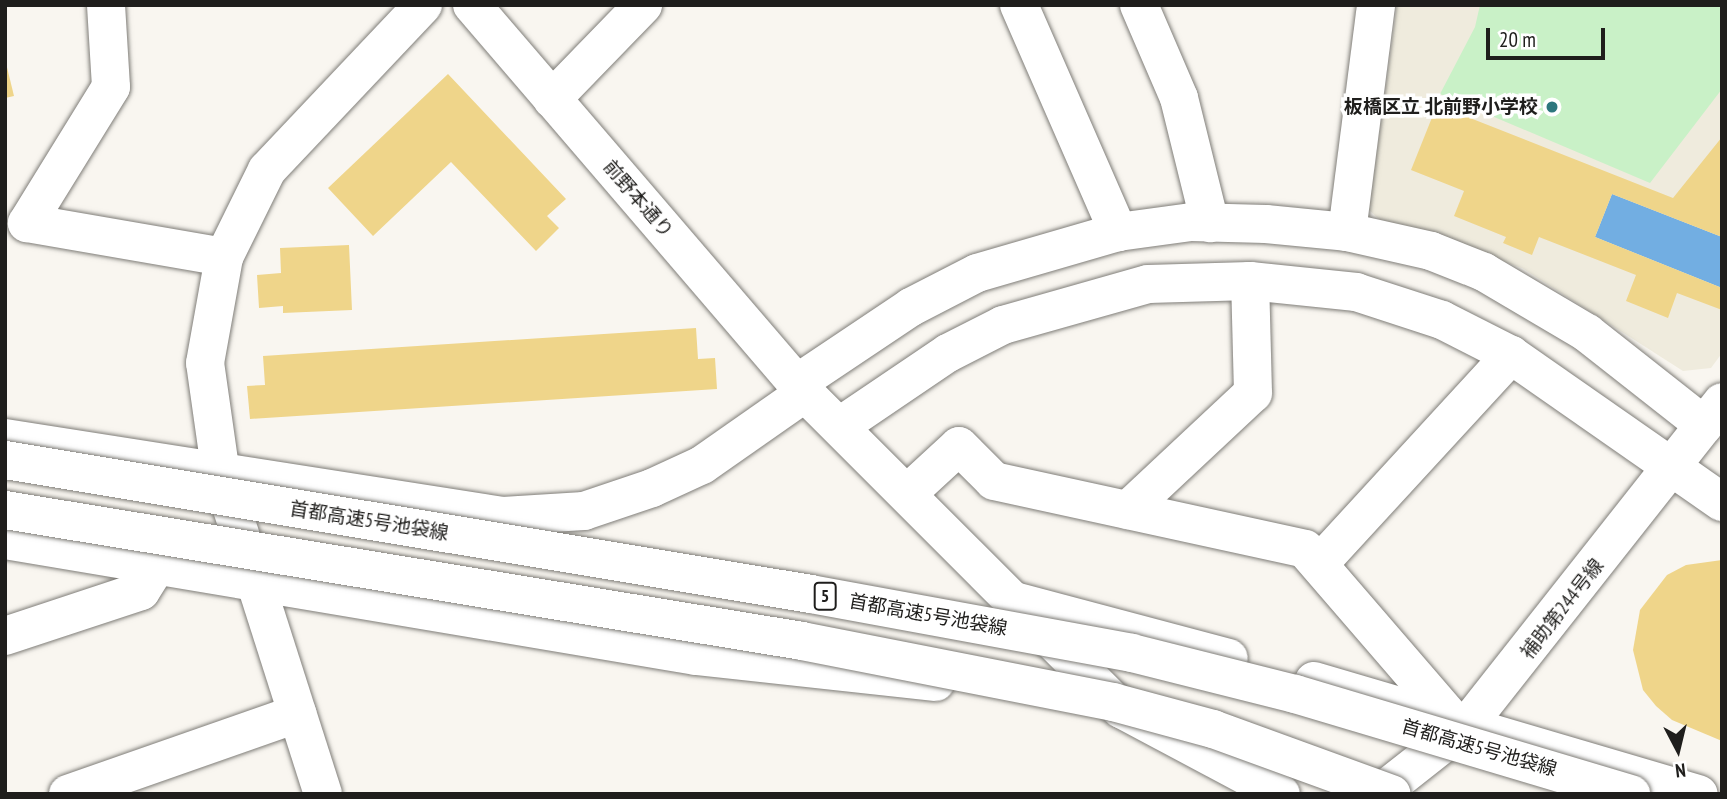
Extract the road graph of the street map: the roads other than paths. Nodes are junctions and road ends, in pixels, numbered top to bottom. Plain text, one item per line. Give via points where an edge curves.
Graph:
1 (106, 5) edge
2 (423, 5) edge
3 (472, 5) edge
4 (643, 5) edge
5 (1018, 5) edge
6 (1139, 5) edge
7 (1376, 5) edge
8 (552, 99) junction
9 (1210, 223) junction
10 (1118, 232) junction
11 (1347, 232) junction
12 (224, 257) junction
13 (1250, 281) junction
14 (1511, 355) junction
15 (801, 388) junction
16 (1713, 413) edge
17 (840, 426) junction
18 (5, 438) edge
19 (5, 460) edge
20 (1674, 467) junction
21 (221, 475) junction
22 (908, 493) junction
23 (1722, 502) edge
24 (5, 510) edge
25 (1128, 510) junction
26 (5, 540) edge
27 (1319, 564) junction
28 (157, 565) junction
29 (257, 582) junction
30 (1018, 602) junction
31 (5, 636) edge
32 (1121, 709) junction
33 (298, 714) junction
34 (1459, 721) junction
35 (68, 794) edge
36 (323, 794) edge
37 (1281, 794) edge
38 (1379, 794) edge
39 (1392, 794) edge
40 (1631, 794) edge
41 (1699, 794) edge

1 - 12 main road via 111,87 27,223
2 - 12 main road via 267,170
3 - 8 main road, 前野本通り
4 - 8 main road
5 - 10 main road
6 - 9 main road via 1179,98
7 - 11 main road
8 - 15 main road, 前野本通り
9 - 10 main road
9 - 11 main road
10 - 15 main road via 977,273 911,307
11 - 16 main road via 1431,251 1531,297
12 - 21 main road via 205,363
13 - 14 main road via 1356,292 1442,320
13 - 17 main road via 1148,284 1003,326 948,353
13 - 25 main road via 1252,393
14 - 20 main road
14 - 27 main road
15 - 17 main road, 前野本通り
15 - 21 main road via 702,465 584,511 503,516
16 - 20 main road, 補助第244号線
17 - 22 main road, 前野本通り
18 - 21 main road
19 - 40 main road, 首都高速5号池袋線 / 5, bridge via 811,594 1132,653 1295,694
20 - 23 main road
20 - 34 main road, 補助第244号線
21 - 29 main road
22 - 25 main road via 959,446 994,481
22 - 30 main road, 前野本通り
24 - 39 main road, bridge via 802,641 1113,702 1213,729
25 - 27 main road via 1306,548
26 - 28 main road
27 - 34 main road
28 - 29 main road
28 - 31 main road via 141,591
29 - 32 main road via 696,656
29 - 33 main road
30 - 32 main road, 前野本通り
30 - 34 main road
32 - 37 main road
33 - 35 main road
33 - 36 main road
34 - 38 main road, 補助第244号線
34 - 41 main road

